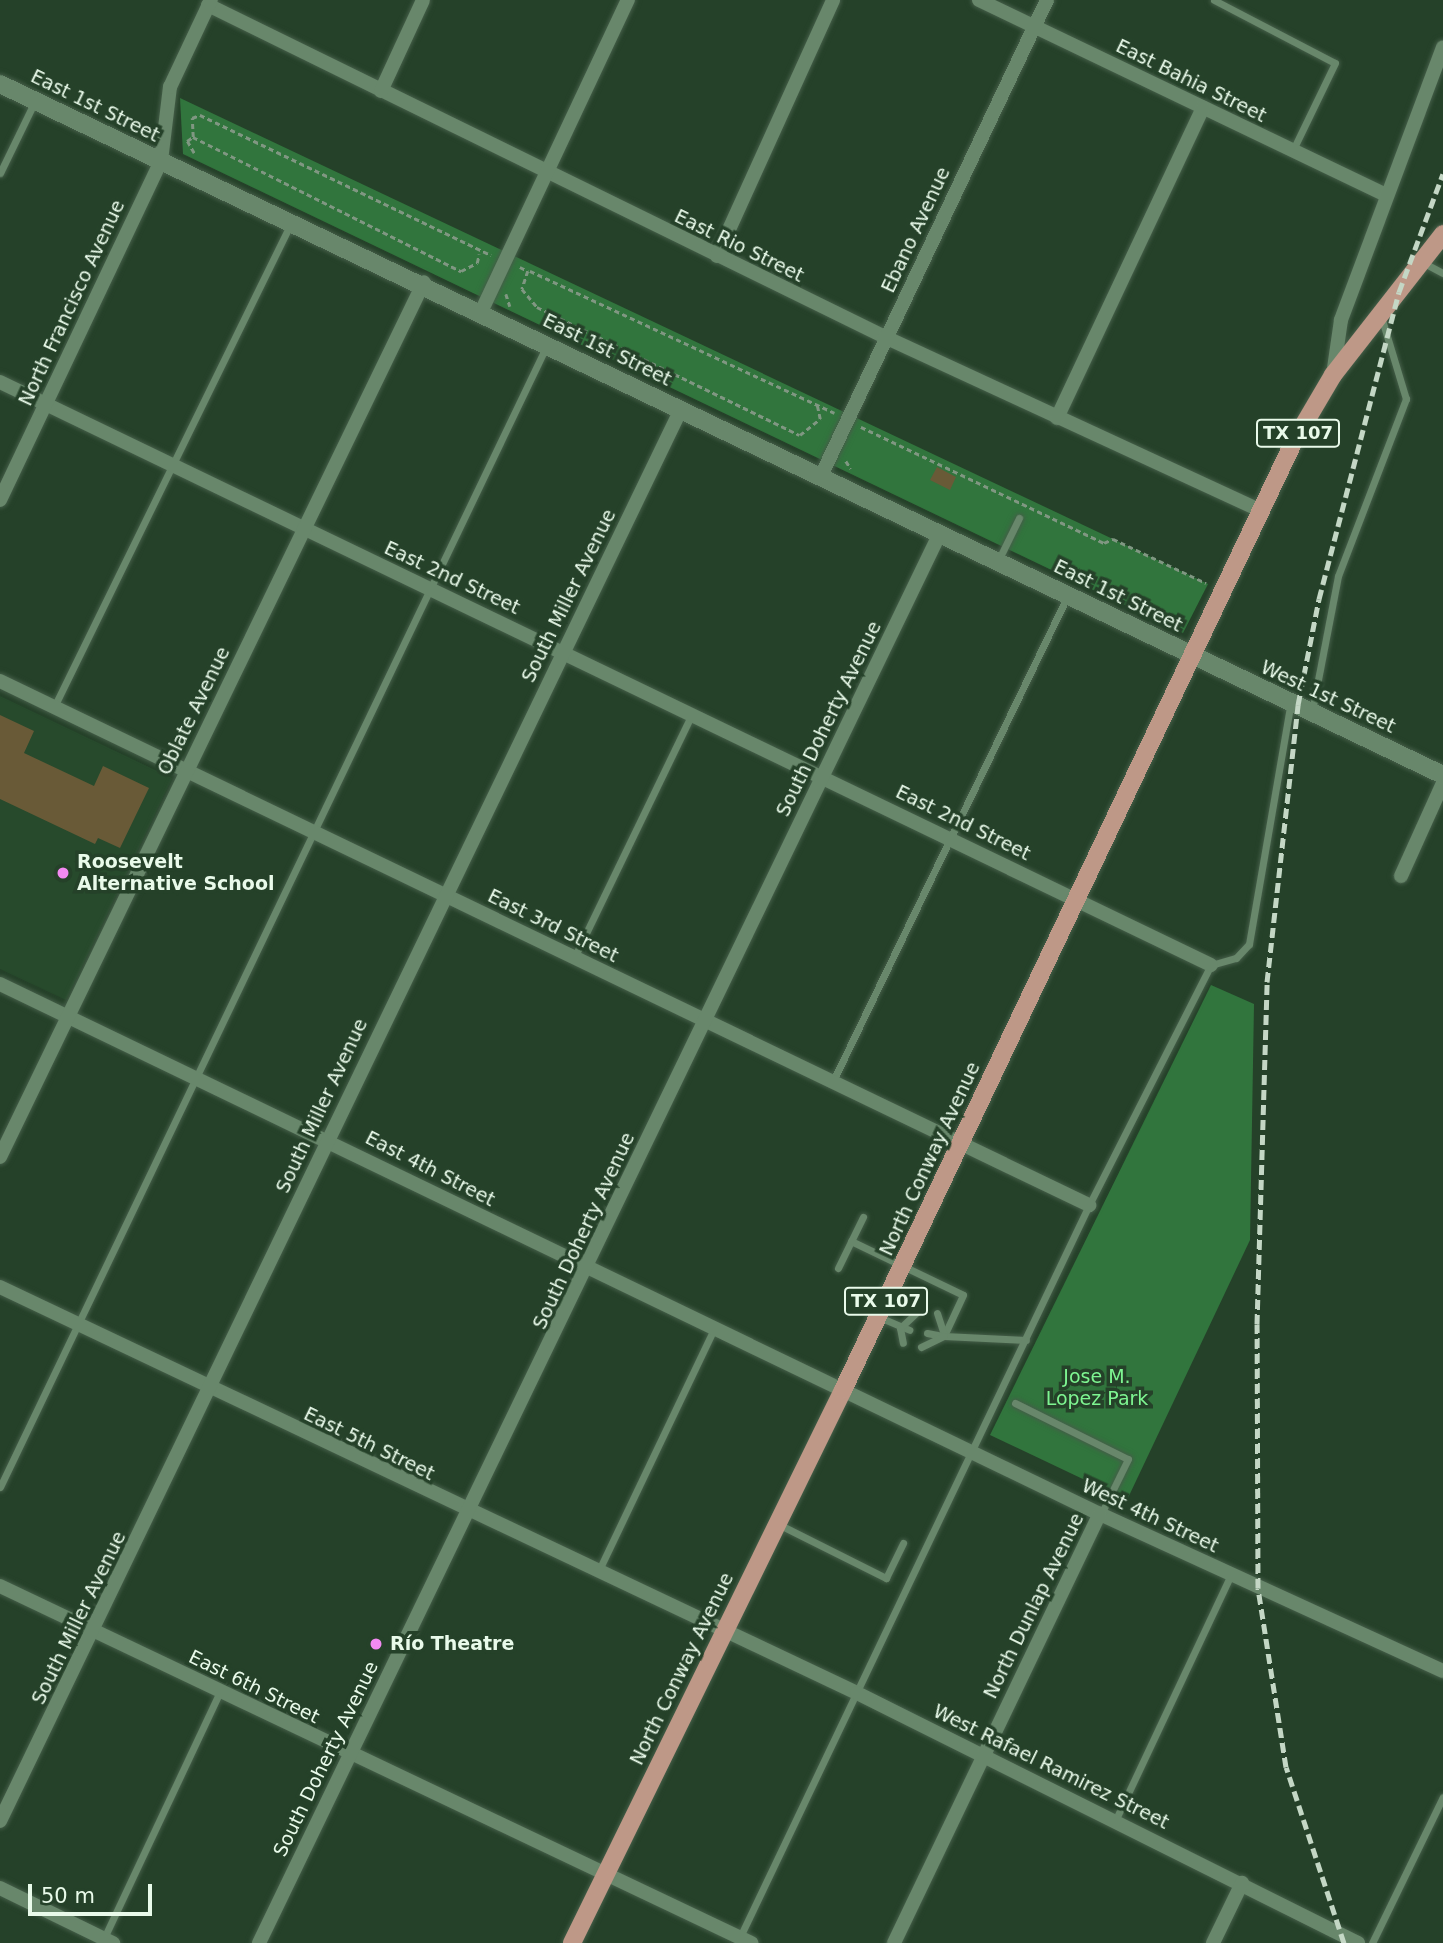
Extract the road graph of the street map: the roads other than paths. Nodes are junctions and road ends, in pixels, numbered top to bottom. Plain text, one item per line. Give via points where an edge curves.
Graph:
1 (423, 0) edge
2 (628, 0) edge
3 (833, 0) edge
4 (979, 0) edge
5 (1046, 0) edge
6 (1214, 0) edge
7 (209, 2) edge
8 (1034, 26) junction
9 (1443, 47) edge
10 (0, 83) edge
11 (381, 91) junction
12 (35, 100) junction
13 (1203, 108) junction
14 (1293, 151) junction
15 (161, 161) junction
16 (0, 173) edge
17 (546, 173) junction
18 (1386, 195) junction
19 (292, 221) junction
20 (1443, 234) edge
21 (717, 256) junction
22 (1420, 261) junction
23 (1443, 273) edge
24 (424, 282) junction
25 (481, 312) junction
26 (1381, 315) junction
27 (886, 337) junction
28 (547, 344) junction
29 (1333, 376) junction
30 (0, 382) edge
31 (46, 404) junction
32 (681, 409) junction
33 (1057, 418) junction
34 (173, 466) junction
35 (821, 476) junction
36 (0, 500) edge
37 (1259, 510) junction
38 (1019, 518) dead end
39 (305, 531) junction
40 (940, 533) junction
41 (998, 561) junction
42 (430, 589) junction
43 (1068, 595) junction
44 (564, 652) junction
45 (1195, 657) junction
46 (0, 681) edge
47 (1291, 702) junction
48 (54, 707) junction
49 (1311, 712) junction
50 (692, 714) junction
51 (186, 770) junction
52 (1443, 775) edge
53 (822, 777) junction
54 (1443, 783) edge
55 (315, 832) junction
56 (950, 838) junction
57 (1401, 876) dead end
58 (445, 895) junction
59 (1077, 898) junction
60 (574, 958) junction
61 (1211, 965) junction
62 (0, 984) edge
63 (69, 1017) junction
64 (702, 1020) junction
65 (200, 1079) junction
66 (832, 1082) junction
67 (327, 1139) junction
68 (961, 1143) junction
69 (0, 1157) edge
70 (1089, 1205) junction
71 (863, 1217) dead end
72 (851, 1241) junction
73 (902, 1267) junction
74 (838, 1268) dead end
75 (588, 1270) junction
76 (0, 1287) edge
77 (919, 1310) dead end
78 (937, 1312) dead end
79 (878, 1317) junction
80 (79, 1325) junction
81 (714, 1329) junction
82 (904, 1329) junction
83 (927, 1333) dead end
84 (944, 1336) junction
85 (1026, 1340) junction
86 (903, 1343) dead end
87 (921, 1347) dead end
88 (212, 1390) junction
89 (843, 1390) junction
90 (1015, 1403) dead end
91 (973, 1453) junction
92 (0, 1487) edge
93 (469, 1513) junction
94 (1100, 1514) junction
95 (777, 1523) junction
96 (903, 1543) dead end
97 (598, 1572) junction
98 (1231, 1575) junction
99 (0, 1586) edge
100 (725, 1630) junction
101 (95, 1632) junction
102 (1443, 1671) edge
103 (220, 1692) junction
104 (857, 1693) junction
105 (348, 1754) junction
106 (983, 1755) junction
107 (1443, 1797) edge
108 (0, 1821) edge
109 (1115, 1821) junction
110 (605, 1874) junction
111 (1242, 1883) junction
112 (0, 1888) edge
113 (108, 1941) edge
114 (743, 1941) edge
115 (259, 1943) edge
116 (572, 1943) edge
117 (894, 1943) edge
118 (1213, 1943) edge
119 (1358, 1943) edge
120 (1372, 1943) edge

1 - 11 street
2 - 17 street
3 - 21 street
4 - 8 street, East Bahia Street
5 - 8 street, Ebano Avenue
6 - 14 lane via 1335,63
7 - 11 street, East Rio Street
7 - 15 street, North Francisco Avenue via 170,87
8 - 13 street, East Bahia Street
8 - 27 street, Ebano Avenue
9 - 18 street
10 - 12 street, East 1st Street
11 - 17 street, East Rio Street
12 - 15 street, East 1st Street
12 - 16 lane
13 - 14 street, East Bahia Street
13 - 33 street
14 - 18 street, East Bahia Street
15 - 19 street, East 1st Street
15 - 31 street, North Francisco Avenue
17 - 21 street, East Rio Street
17 - 25 street
18 - 29 street via 1341,320
19 - 24 street, East 1st Street
19 - 34 lane
20 - 22 main road, TX 107
21 - 27 street, East Rio Street
22 - 23 lane
22 - 26 main road, TX 107
24 - 25 street, East 1st Street
24 - 39 street, Oblate Avenue
25 - 28 street, East 1st Street
26 - 29 main road, TX 107
26 - 49 lane via 1406,398 1338,576
27 - 33 street, East Rio Street
27 - 35 street, Ebano Avenue
28 - 32 street, East 1st Street
28 - 42 lane
29 - 37 main road, TX 107
30 - 31 street, East 2nd Street
31 - 34 street, East 2nd Street
31 - 36 street, North Francisco Avenue
32 - 35 street, East 1st Street
32 - 44 street, South Miller Avenue
33 - 37 street, East Rio Street
34 - 39 street, East 2nd Street
34 - 48 lane
35 - 40 street, East 1st Street
37 - 45 main road, TX 107
38 - 41 lane
39 - 42 street, East 2nd Street
39 - 51 street, Oblate Avenue
40 - 41 street, East 1st Street
40 - 53 street, South Doherty Avenue
41 - 43 street, East 1st Street
42 - 44 street, East 2nd Street
42 - 55 lane
43 - 45 street, East 1st Street
43 - 56 lane
44 - 50 street, East 2nd Street
44 - 58 street, South Miller Avenue
45 - 47 street, West 1st Street
45 - 59 main road, North Conway Avenue / TX 107
46 - 48 street, East 3rd Street
47 - 49 street, West 1st Street
47 - 61 lane via 1255,928 1236,958
48 - 51 street, East 3rd Street
49 - 52 street, West 1st Street
50 - 53 street, East 2nd Street
50 - 60 lane
51 - 55 street, East 3rd Street
51 - 63 street, Oblate Avenue
53 - 56 street, East 2nd Street
53 - 64 street, South Doherty Avenue
54 - 57 street
55 - 58 street, East 3rd Street
55 - 65 lane
56 - 59 street, East 2nd Street
56 - 66 lane
58 - 60 street, East 3rd Street
58 - 67 street, South Miller Avenue
59 - 61 street, East 2nd Street
59 - 68 main road, North Conway Avenue / TX 107
60 - 64 street, East 3rd Street
61 - 70 lane
62 - 63 street, East 4th Street
63 - 65 street, East 4th Street
63 - 69 street, Oblate Avenue
64 - 66 street, East 3rd Street
64 - 75 street, South Doherty Avenue
65 - 67 street, East 4th Street
65 - 80 lane
66 - 68 street, East 3rd Street
67 - 75 street, East 4th Street
67 - 88 street, South Miller Avenue
68 - 70 street, East 3rd Street
68 - 73 main road, North Conway Avenue / TX 107
70 - 85 lane
71 - 72 lane
72 - 73 lane
72 - 74 lane
73 - 79 main road, North Conway Avenue / TX 107
73 - 84 lane via 964,1294
75 - 81 street, East 4th Street
75 - 93 street, South Doherty Avenue
76 - 80 street, East 5th Street
77 - 82 lane
78 - 84 lane
79 - 82 lane
79 - 89 main road, North Conway Avenue / TX 107
80 - 88 street, East 5th Street
80 - 92 lane
81 - 89 street, East 4th Street
81 - 97 lane
82 - 86 lane
83 - 84 lane
84 - 85 lane
84 - 87 lane
85 - 91 lane
88 - 93 street, East 5th Street
88 - 101 street, South Miller Avenue
89 - 91 street, West 4th Street
89 - 95 main road, North Conway Avenue / TX 107
90 - 94 lane via 1128,1460
91 - 94 street, West 4th Street
91 - 104 lane
93 - 97 street, East 5th Street
93 - 105 street, South Doherty Avenue
94 - 98 street, West 4th Street
94 - 106 street, North Dunlap Avenue
95 - 96 lane via 886,1578
95 - 100 main road, North Conway Avenue / TX 107
97 - 100 street, East 5th Street
98 - 102 street, West 4th Street
98 - 109 lane
99 - 101 street, East 6th Street
100 - 104 street, West Rafael Ramirez Street
100 - 110 main road, North Conway Avenue / TX 107
101 - 103 street, East 6th Street
101 - 108 street, South Miller Avenue
103 - 105 street, East 6th Street
103 - 113 lane
104 - 106 street, West Rafael Ramirez Street
104 - 114 lane
105 - 110 street, East 6th Street
105 - 115 street, South Doherty Avenue
106 - 109 street, West Rafael Ramirez Street
106 - 117 street, North Dunlap Avenue
107 - 120 lane
109 - 111 street, West Rafael Ramirez Street
110 - 114 street, East 6th Street
110 - 116 main road, North Conway Avenue / TX 107
111 - 118 street
111 - 119 street, West Rafael Ramirez Street
112 - 113 street

